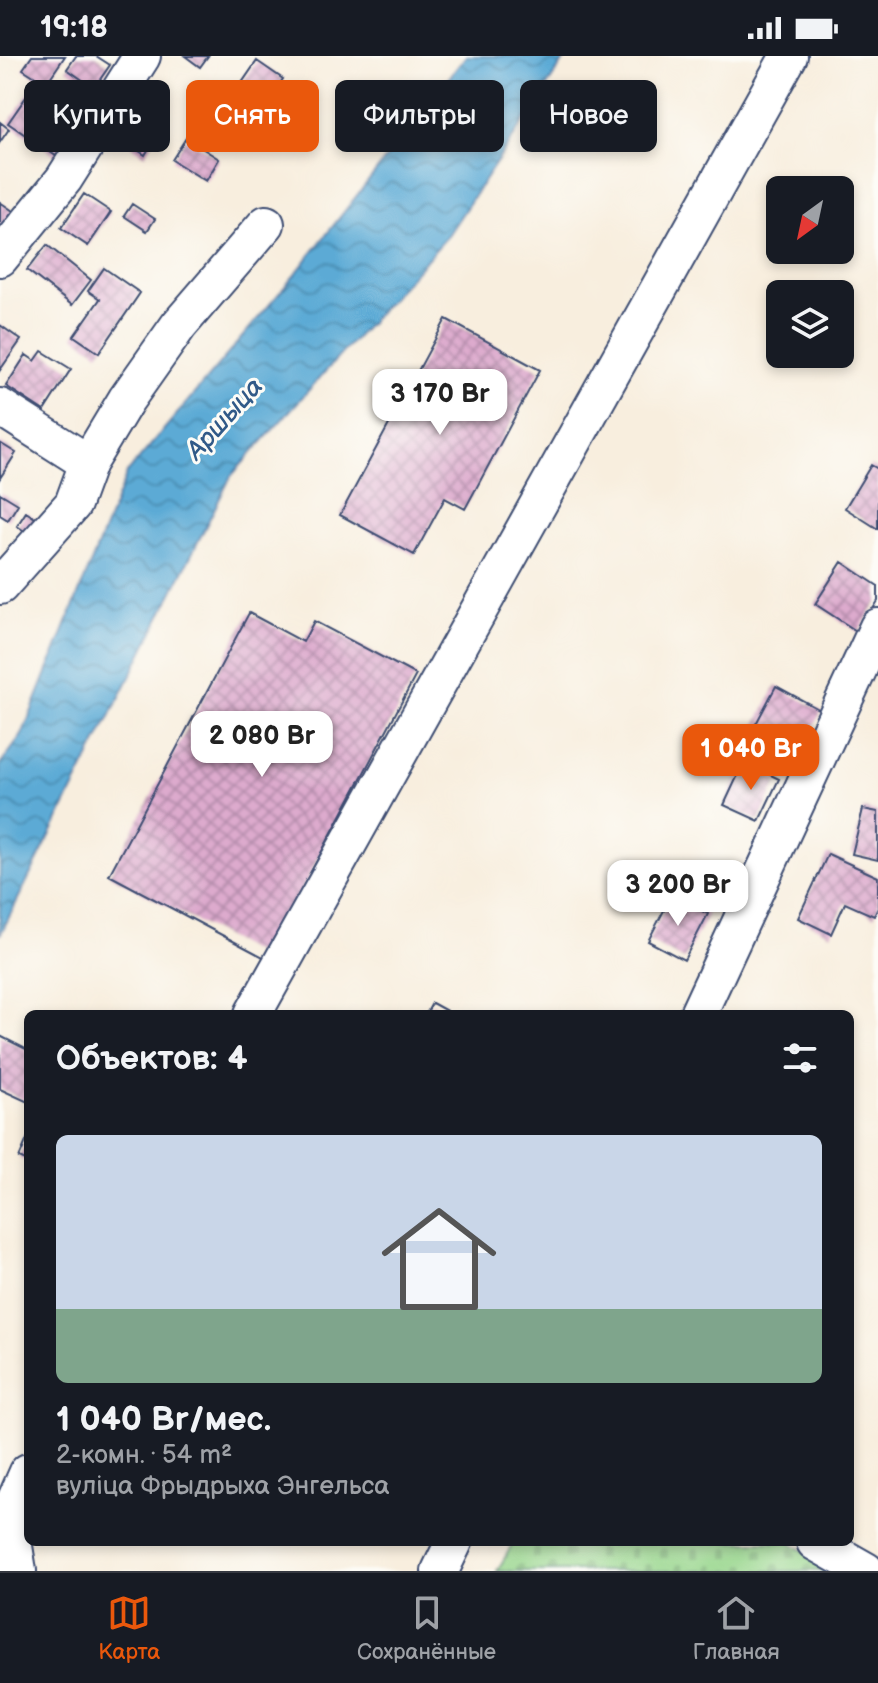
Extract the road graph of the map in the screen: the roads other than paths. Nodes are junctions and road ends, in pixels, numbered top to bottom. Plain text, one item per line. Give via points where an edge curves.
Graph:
1 (142, 56) edge
2 (789, 56) edge
3 (266, 224) dead end
4 (0, 258) edge
5 (0, 407) edge
6 (88, 463) junction
7 (0, 586) edge
8 (878, 627) edge
9 (255, 1010) edge
10 (700, 1010) edge
11 (24, 1481) edge
12 (452, 1546) edge
13 (822, 1546) edge
14 (18, 1571) edge
15 (440, 1571) edge
16 (866, 1571) edge

1 - 4 street via 64,179
2 - 9 street
3 - 6 street via 179,325
5 - 6 street
6 - 7 street via 73,504
8 - 10 street
11 - 14 street via 9,1515
12 - 15 street
13 - 16 street

